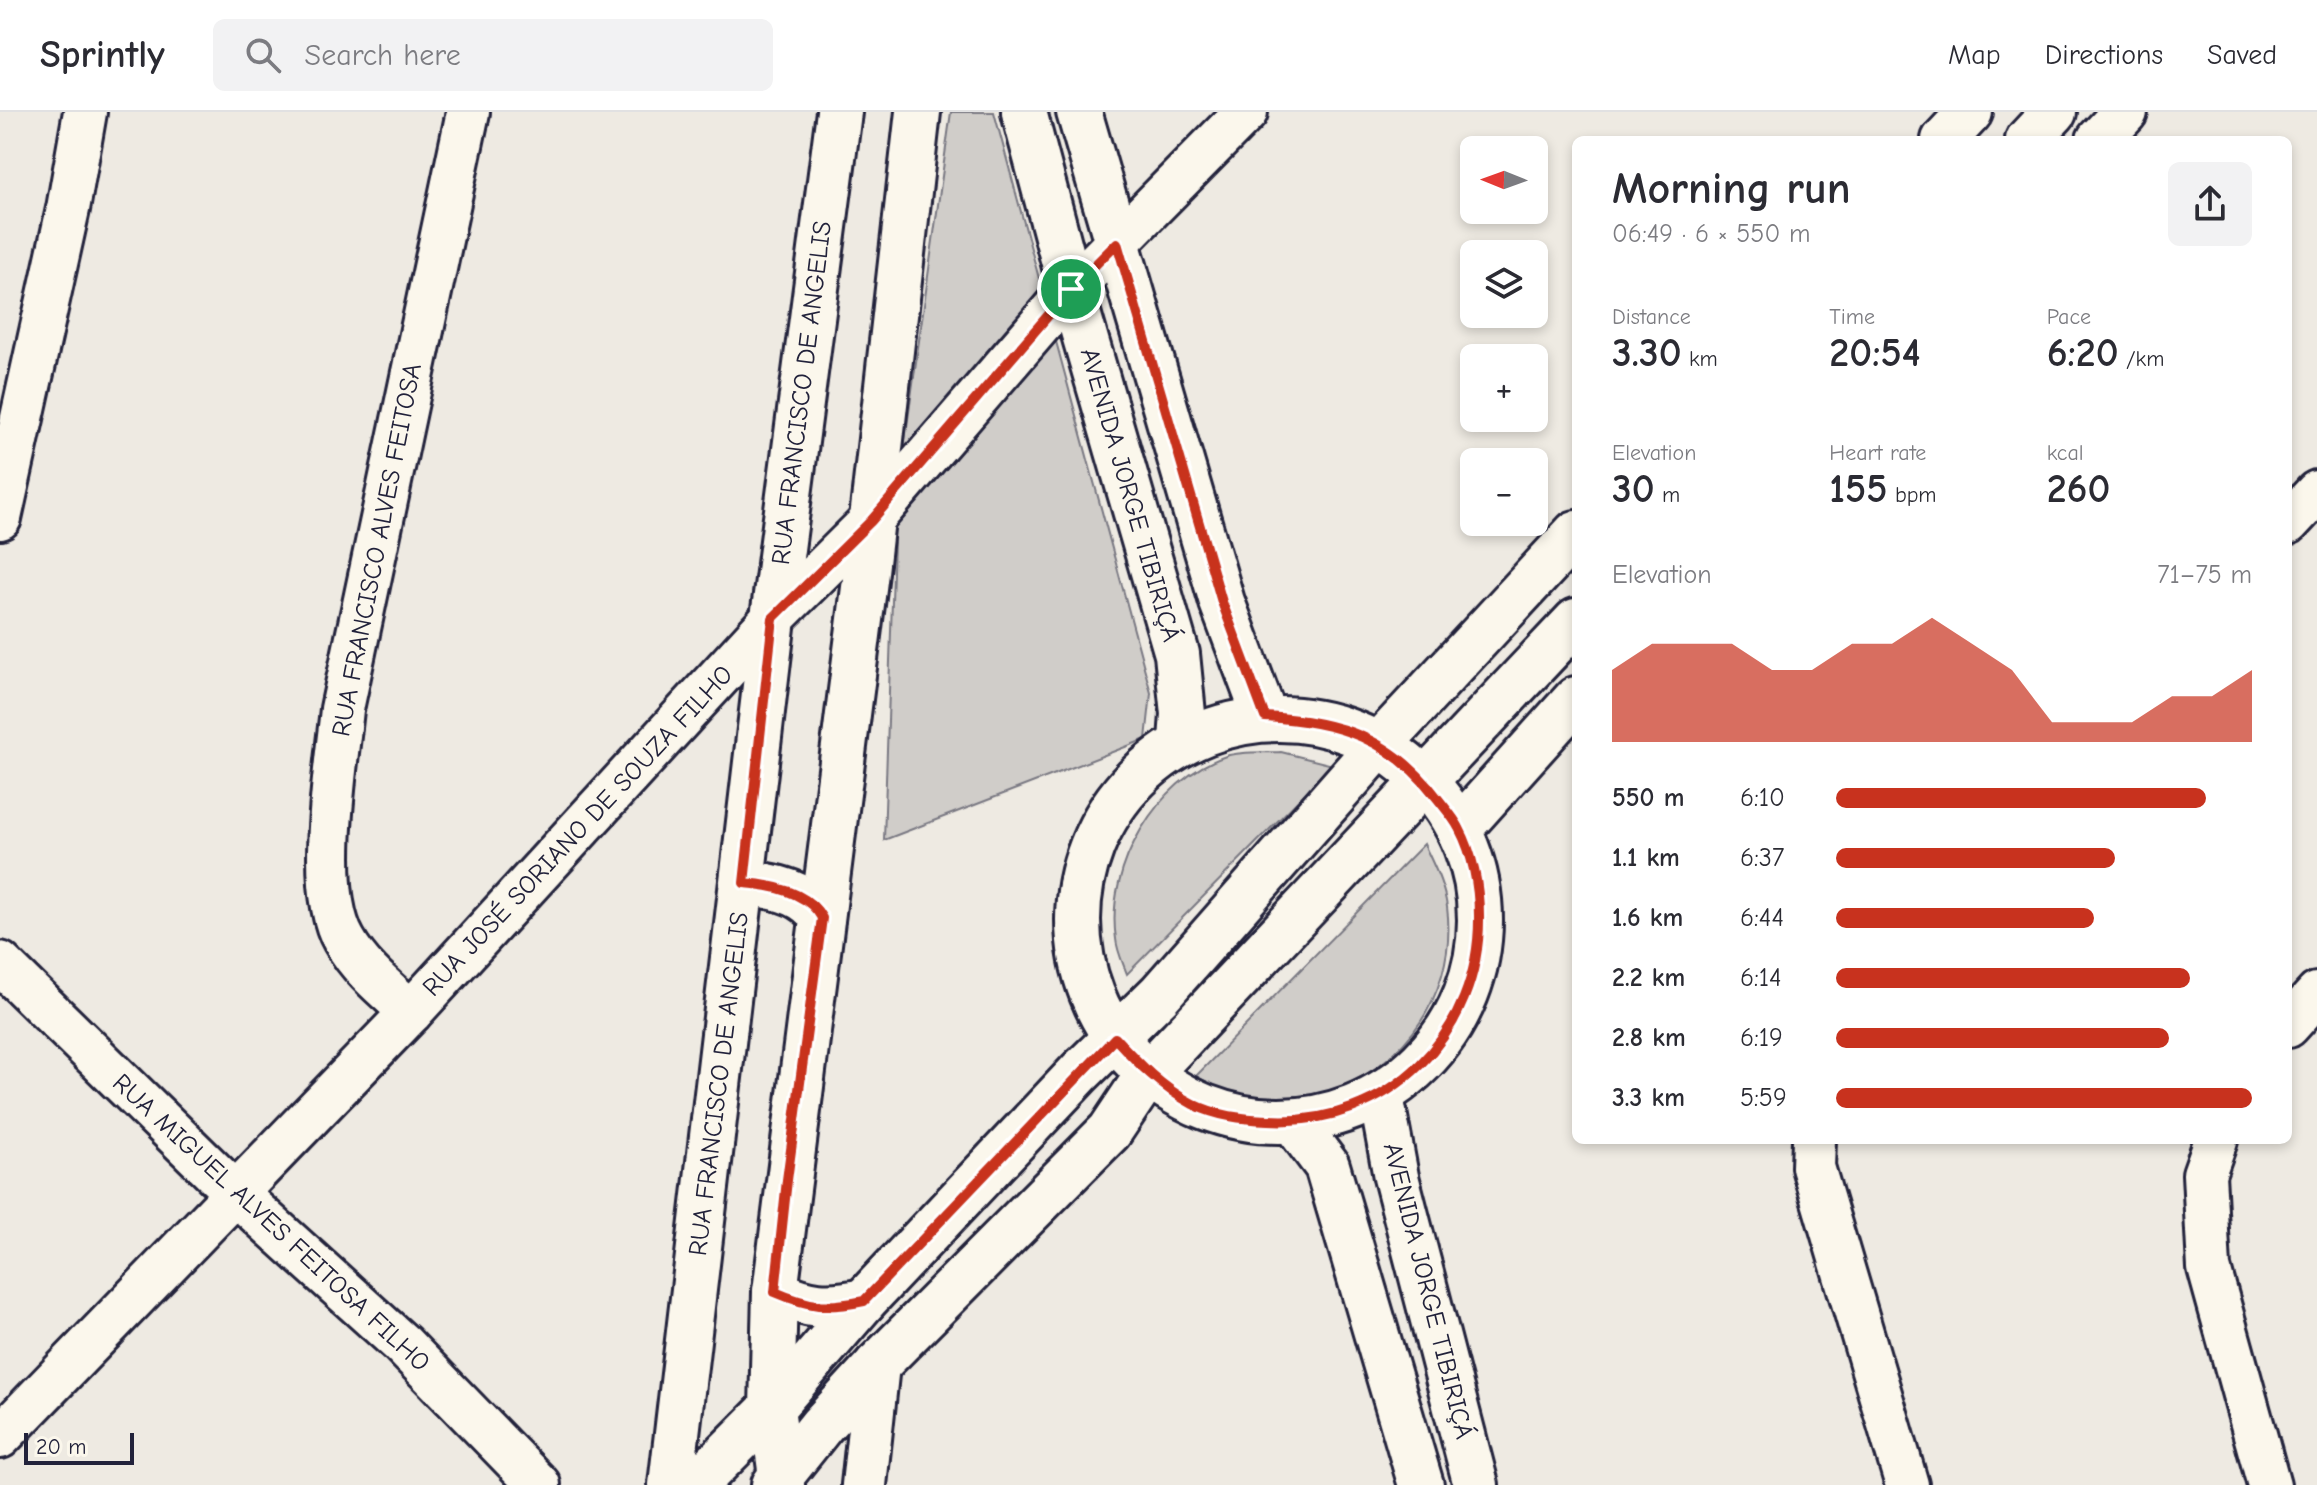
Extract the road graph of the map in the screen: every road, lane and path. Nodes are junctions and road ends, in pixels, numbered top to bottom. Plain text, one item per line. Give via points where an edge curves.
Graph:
1 (85, 112) edge
2 (468, 112) edge
3 (839, 112) edge
4 (918, 112) edge
5 (1024, 112) edge
6 (1079, 112) edge
7 (1246, 112) edge
8 (1970, 112) edge
9 (2054, 112) edge
10 (2125, 112) edge
11 (1948, 136) edge
12 (2032, 136) edge
13 (2103, 136) edge
14 (1117, 243) junction
15 (1071, 289) junction
16 (2317, 492) edge
17 (0, 518) edge
18 (2292, 519) edge
19 (871, 521) junction
20 (1572, 537) edge
21 (773, 618) junction
22 (1572, 625) edge
23 (1572, 703) edge
24 (1265, 717) junction
25 (1181, 741) junction
26 (1380, 744) junction
27 (1425, 782) junction
28 (1460, 828) junction
29 (744, 883) junction
30 (822, 918) junction
31 (0, 963) edge
32 (2317, 994) edge
33 (411, 1012) junction
34 (2292, 1022) edge
35 (1115, 1038) junction
36 (1148, 1074) junction
37 (1381, 1096) junction
38 (1294, 1122) junction
39 (1814, 1144) edge
40 (2215, 1144) edge
41 (234, 1192) junction
42 (775, 1292) junction
43 (864, 1301) junction
44 (877, 1365) junction
45 (772, 1408) junction
46 (0, 1437) edge
47 (779, 1482) edge
48 (539, 1485) edge
49 (671, 1485) edge
50 (695, 1485) edge
51 (864, 1485) edge
52 (1421, 1485) edge
53 (1476, 1485) edge
54 (1907, 1485) edge
55 (2269, 1485) edge

1 - 17 street
2 - 33 street, RUA FRANCISCO ALVES FEITOSA via 342,709 332,804 330,903 342,938 359,964
3 - 21 main road, RUA FRANCISCO DE ANGELIS
4 - 19 main road
5 - 15 main road, AVENIDA JORGE TIBIRIÇÁ
6 - 14 main road
7 - 14 street, RUA JOSÉ SORIANO DE SOUZA FILHO
8 - 11 main road
9 - 12 main road
10 - 13 main road
14 - 15 street, RUA JOSÉ SORIANO DE SOUZA FILHO
14 - 24 main road via 1222,602
15 - 19 street, RUA JOSÉ SORIANO DE SOUZA FILHO
15 - 25 main road, AVENIDA JORGE TIBIRIÇÁ via 1177,654
16 - 18 street
19 - 21 street, RUA JOSÉ SORIANO DE SOUZA FILHO
19 - 30 main road
20 - 26 main road
21 - 29 main road, RUA FRANCISCO DE ANGELIS
21 - 33 street, RUA JOSÉ SORIANO DE SOUZA FILHO
22 - 27 main road
23 - 28 main road
24 - 25 main road
24 - 26 main road via 1309,719
25 - 35 main road via 1126,787 1097,833 1080,885 1078,939 1090,992
26 - 27 main road
26 - 35 main road
27 - 28 main road
27 - 36 main road
28 - 37 main road via 1479,887 1479,948 1463,1007 1429,1057
29 - 30 main road via 805,898
29 - 49 main road, RUA FRANCISCO DE ANGELIS
30 - 42 main road
31 - 41 street, RUA MIGUEL ALVES FEITOSA FILHO
32 - 34 street
33 - 41 street, RUA JOSÉ SORIANO DE SOUZA FILHO
35 - 36 main road
35 - 43 main road
36 - 38 main road via 1193,1104 1233,1118
36 - 44 main road via 1110,1131
37 - 38 main road via 1330,1117
37 - 53 main road, AVENIDA JORGE TIBIRIÇÁ via 1396,1177
38 - 52 main road via 1327,1166
39 - 54 street via 1813,1167
40 - 55 street via 2204,1174 2209,1268
41 - 46 street, RUA JOSÉ SORIANO DE SOUZA FILHO
41 - 48 street, RUA MIGUEL ALVES FEITOSA FILHO via 402,1344
42 - 43 main road via 831,1308
42 - 45 main road
43 - 45 main road
44 - 47 main road
44 - 51 main road
45 - 47 main road
45 - 50 main road

